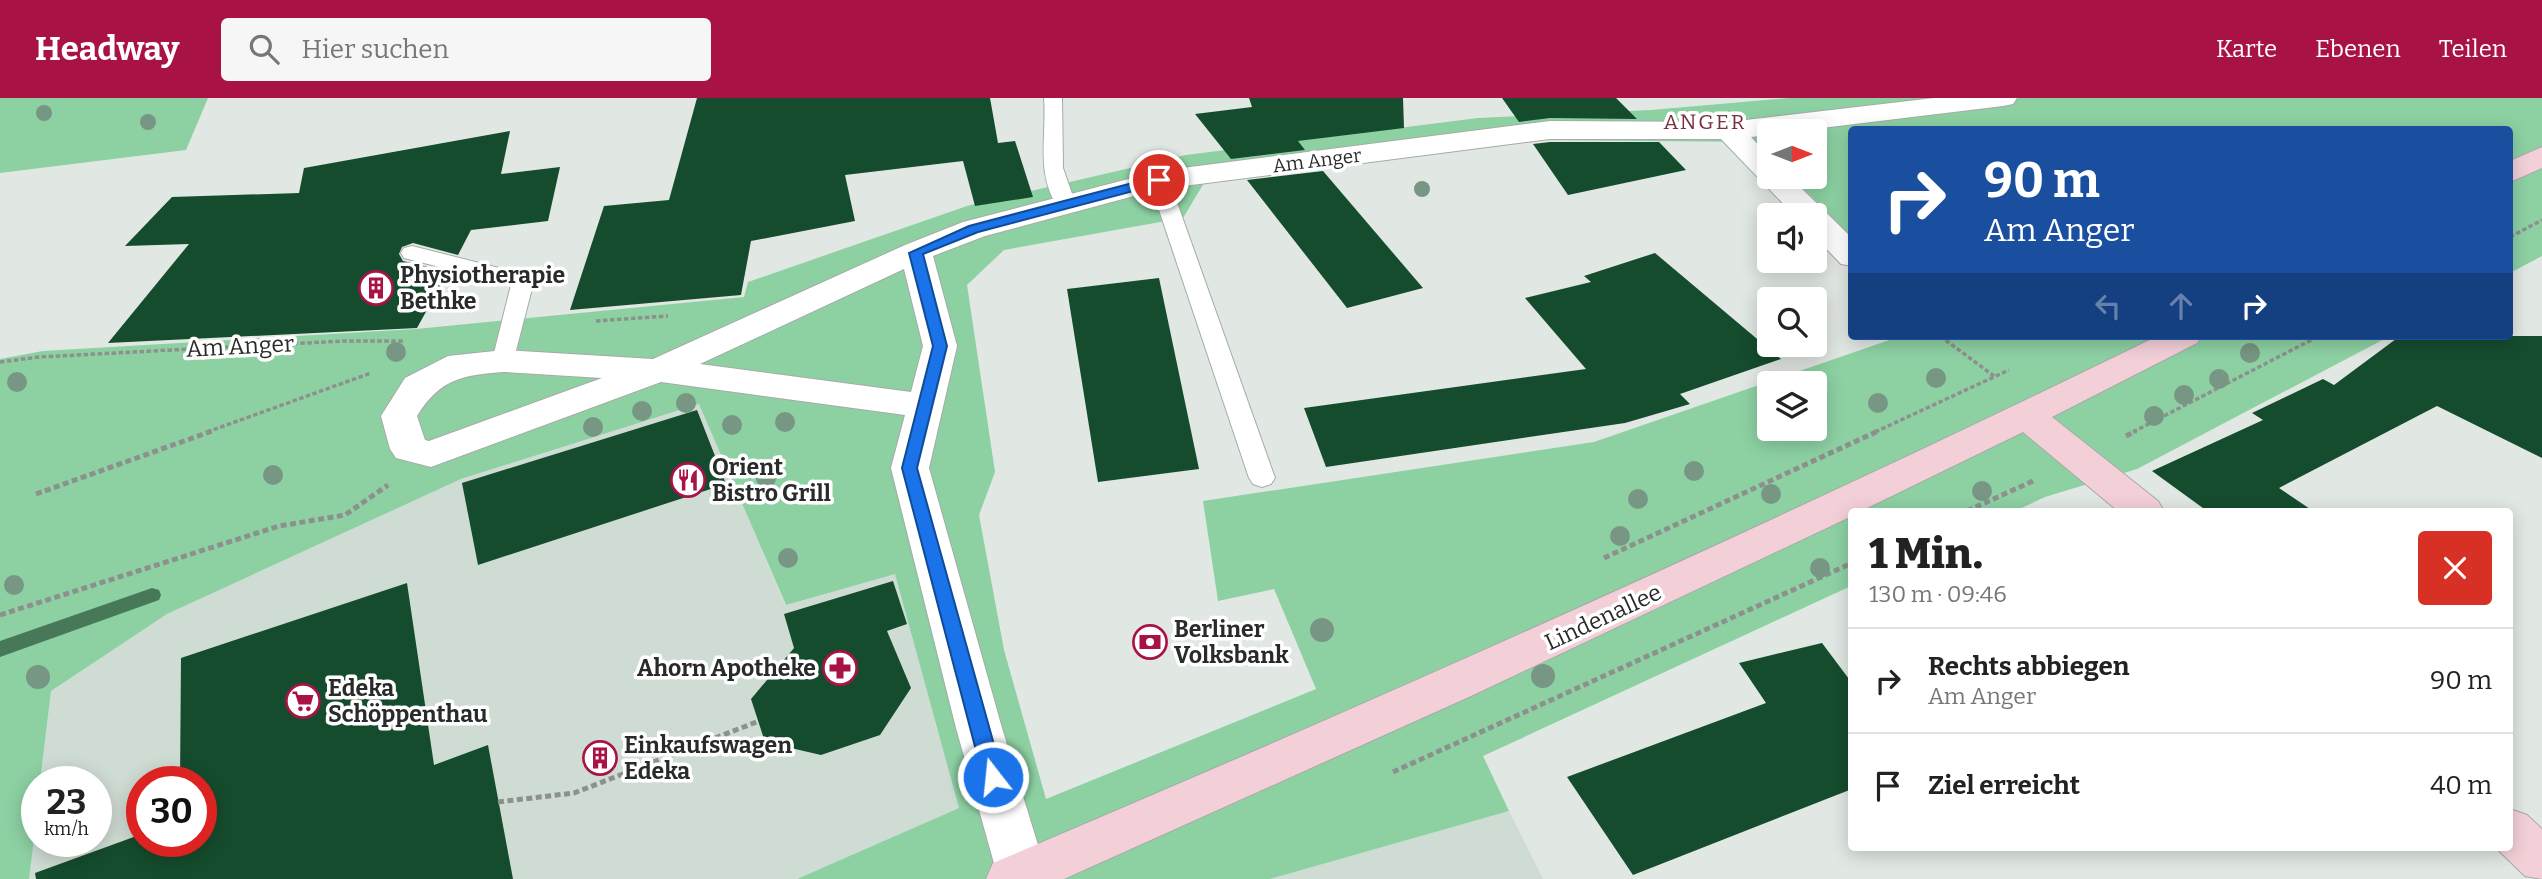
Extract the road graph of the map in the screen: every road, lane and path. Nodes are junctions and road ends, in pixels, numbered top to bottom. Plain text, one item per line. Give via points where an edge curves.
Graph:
1 (1053, 98) edge
2 (2003, 98) edge
3 (1729, 131) junction
4 (2542, 156) edge
5 (1757, 160) edge
6 (2513, 171) edge
7 (1159, 180) junction
8 (1785, 189) edge
9 (1799, 203) edge
10 (1066, 205) junction
11 (2542, 220) edge
12 (1827, 231) edge
13 (2513, 235) edge
14 (412, 253) dead end
15 (916, 253) junction
16 (1848, 253) edge
17 (1945, 340) edge
18 (2177, 340) edge
19 (2311, 340) edge
20 (504, 361) junction
21 (0, 362) edge
22 (460, 364) junction
23 (382, 369) dead end
24 (658, 370) junction
25 (1994, 376) dead end
26 (926, 406) junction
27 (2027, 416) junction
28 (431, 454) junction
29 (2081, 460) junction
30 (1262, 478) dead end
31 (36, 494) dead end
32 (1974, 508) edge
33 (2140, 508) edge
34 (1848, 565) edge
35 (0, 615) edge
36 (759, 721) dead end
37 (1393, 772) dead end
38 (498, 802) dead end
39 (2513, 833) edge
40 (2542, 861) edge
41 (1016, 877) edge

1 - 10 lane via 1055,178
2 - 3 street, Am Anger
3 - 5 street
3 - 7 street, Am Anger via 1549,130
4 - 6 main road
7 - 10 street, Am Anger
7 - 30 lane
8 - 9 street
10 - 15 street, Am Anger via 974,229
11 - 13 path
12 - 16 street
14 - 20 lane via 523,281
15 - 24 street, Am Anger
15 - 26 street via 940,346
17 - 25 path
18 - 27 main road, Lindenallee
19 - 29 path
20 - 22 street, Am Anger
20 - 24 street, Am Anger
21 - 22 path, Am Anger via 39,356 301,343 458,341
22 - 28 street, Am Anger via 418,386 399,416 409,449
23 - 31 path
24 - 26 street, Am Anger
24 - 28 street, Am Anger
26 - 41 street via 910,468
27 - 29 main road
27 - 41 main road, Lindenallee via 1529,652
28 - 35 path via 345,515 279,526
29 - 32 path
29 - 33 main road
34 - 37 path
36 - 38 path via 574,793
39 - 40 main road

